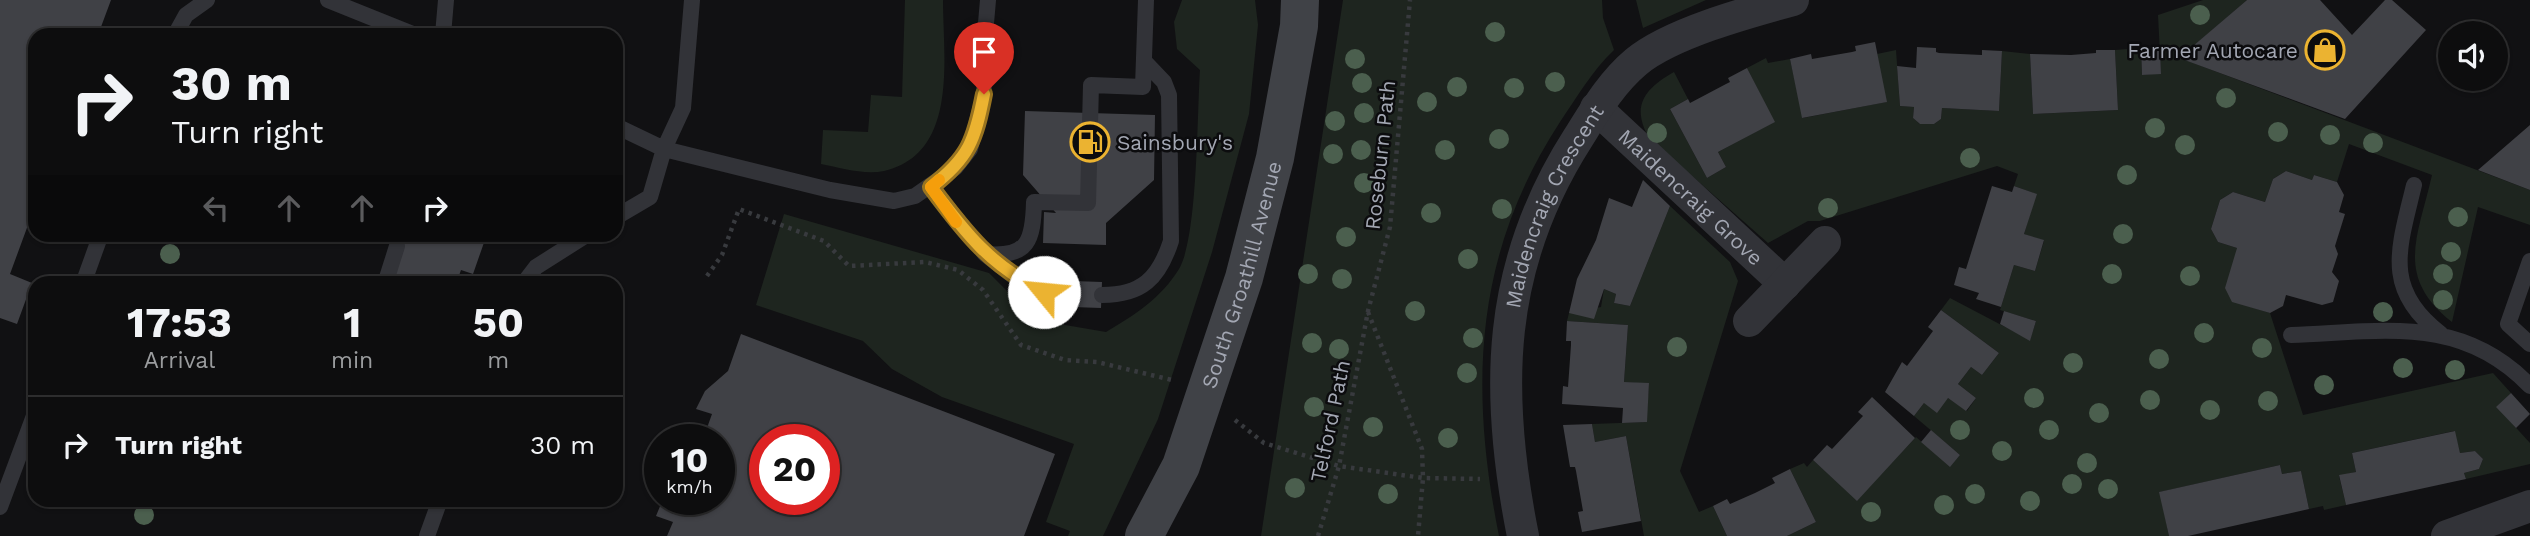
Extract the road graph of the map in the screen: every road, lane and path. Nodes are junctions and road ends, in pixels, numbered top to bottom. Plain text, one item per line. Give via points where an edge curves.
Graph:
1 (207, 0) edge
2 (328, 0) edge
3 (446, 0) edge
4 (692, 0) edge
5 (988, 0) edge
6 (1146, 0) edge
7 (1300, 0) edge
8 (1410, 0) edge
9 (1793, 0) edge
10 (179, 28) edge
11 (398, 28) edge
12 (444, 28) edge
13 (1144, 61) junction
14 (1596, 108) junction
15 (623, 129) edge
16 (664, 149) junction
17 (2414, 185) dead end
18 (931, 187) junction
19 (623, 214) edge
20 (98, 242) edge
21 (575, 242) edge
22 (1825, 242) dead end
23 (397, 246) dead end
24 (985, 254) junction
25 (2530, 261) edge
26 (86, 276) edge
27 (388, 276) edge
28 (529, 276) edge
29 (707, 276) dead end
30 (1785, 284) junction
31 (1044, 292) dead end
32 (1102, 295) dead end
33 (1368, 311) junction
34 (1749, 321) dead end
35 (2291, 335) dead end
36 (2443, 335) junction
37 (2530, 344) edge
38 (2530, 386) edge
39 (1206, 396) junction
40 (28, 432) edge
41 (1339, 466) junction
42 (1423, 478) junction
43 (1512, 479) junction
44 (2530, 506) edge
45 (0, 507) edge
46 (437, 507) edge
47 (426, 536) edge
48 (1144, 536) edge
49 (1318, 536) edge
50 (1418, 536) edge
51 (1523, 536) edge
52 (2447, 536) edge

1 - 10 lane via 186,15
2 - 11 lane
3 - 12 lane
4 - 16 lane via 683,108
5 - 18 lane via 984,94 970,149
6 - 13 lane
7 - 39 street, South Groathill Avenue via 1275,158 1244,278
8 - 33 path, Roseburn Path via 1390,227
9 - 14 street, Maidencraig Crescent via 1736,16 1637,61
13 - 24 lane via 1143,87 1091,85 1088,204 1034,202 1029,242 1013,254
13 - 32 lane via 1155,70 1169,95 1171,241 1164,264 1149,282 1135,290
14 - 30 street, Maidencraig Grove
14 - 43 street, Maidencraig Crescent via 1546,193 1514,296 1504,368
15 - 16 lane
16 - 18 lane via 894,201
16 - 19 lane via 650,197
17 - 36 lane via 2398,252 2399,273 2404,293 2420,317
18 - 24 lane
20 - 26 lane
21 - 28 lane
22 - 30 street
23 - 27 lane
24 - 31 lane via 1017,279
25 - 37 lane via 2508,324
29 - 39 path via 722,255 739,209 824,241 849,266 925,262 958,270 983,290 1021,345 1065,360 1166,377
30 - 34 street
33 - 41 path, Telford Path
33 - 42 path via 1422,449
35 - 36 lane via 2419,331
36 - 38 lane via 2508,363
39 - 41 path via 1264,443
39 - 48 street, South Groathill Avenue via 1181,466
40 - 45 lane
41 - 42 path
41 - 49 path, Telford Path
42 - 43 path
42 - 50 path
43 - 51 street, Maidencraig Crescent
44 - 52 street
46 - 47 lane

